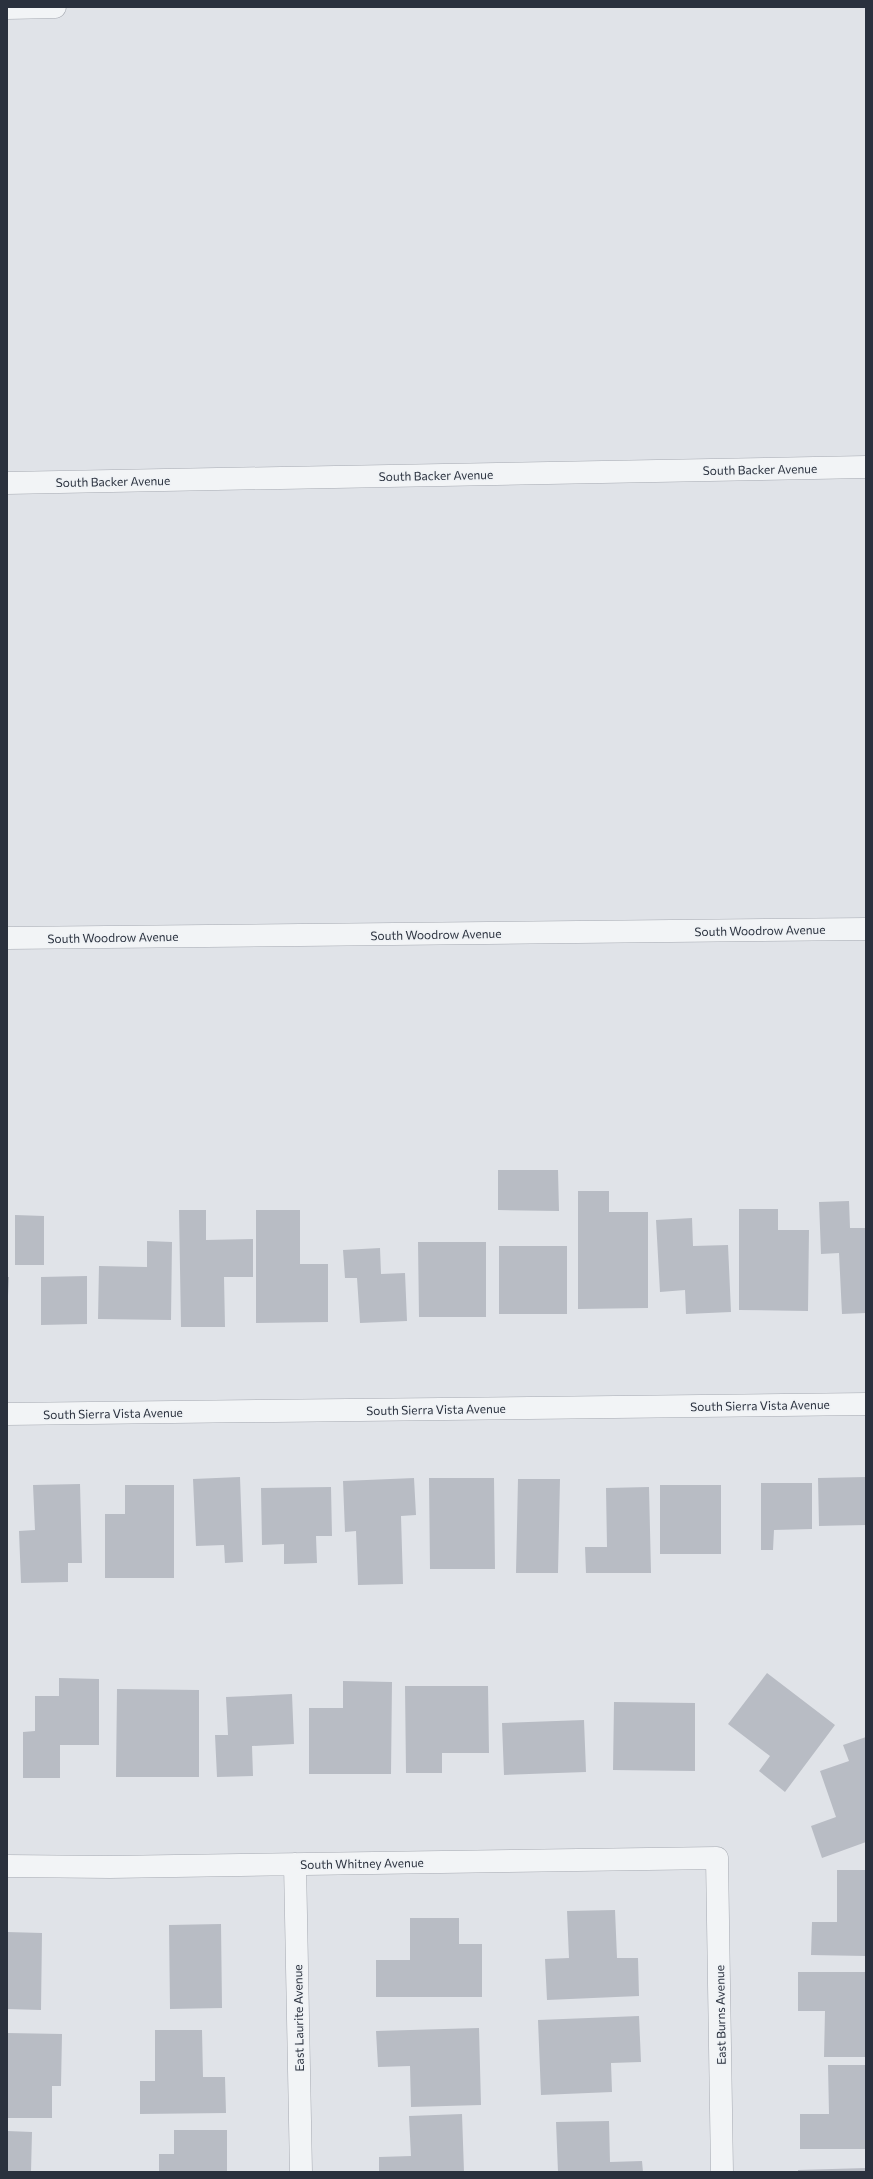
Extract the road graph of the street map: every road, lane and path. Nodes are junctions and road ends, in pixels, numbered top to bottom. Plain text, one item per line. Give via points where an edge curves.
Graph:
1 (55, 7) edge
2 (7, 8) edge
3 (866, 467) edge
4 (7, 483) edge
5 (866, 929) edge
6 (7, 938) edge
7 (866, 1404) edge
8 (7, 1414) edge
9 (717, 1858) joint
10 (295, 1864) junction
11 (7, 1866) edge
12 (301, 2172) edge
13 (722, 2172) edge

1 - 2 street
3 - 4 street, South Backer Avenue
5 - 6 street, South Woodrow Avenue
7 - 8 street, South Sierra Vista Avenue
9 - 10 street, South Whitney Avenue
9 - 13 street, East Burns Avenue
10 - 11 street, South Whitney Avenue
10 - 12 street, East Laurite Avenue

